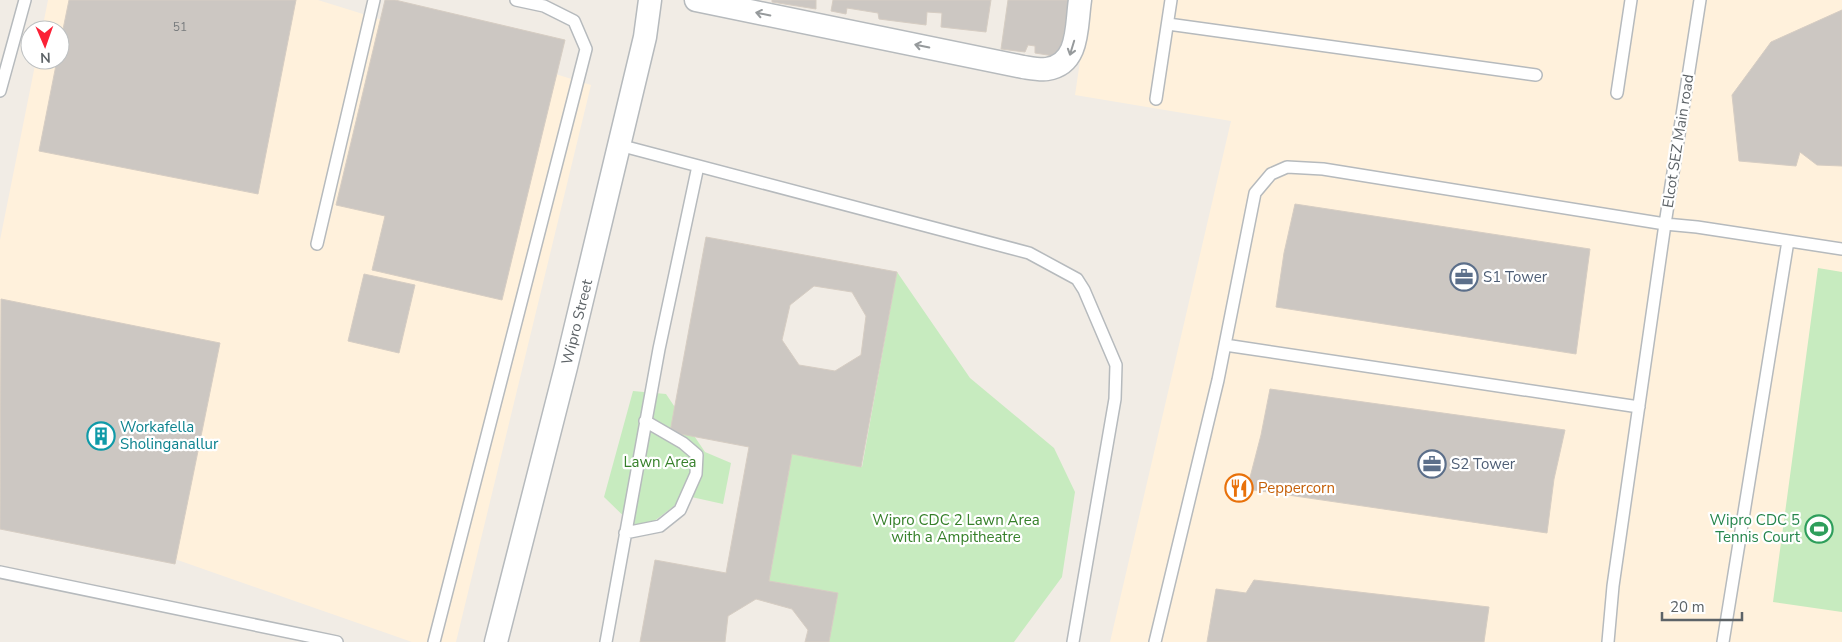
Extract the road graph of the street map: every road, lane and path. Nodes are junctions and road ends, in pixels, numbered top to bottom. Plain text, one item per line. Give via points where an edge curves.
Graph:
1 (25, 0) edge
2 (374, 0) edge
3 (516, 0) edge
4 (650, 0) edge
5 (699, 0) edge
6 (1080, 0) edge
7 (1171, 0) edge
8 (1631, 0) edge
9 (1700, 0) edge
10 (1168, 24) junction
11 (1536, 75) dead end
12 (0, 91) edge
13 (1618, 93) dead end
14 (1156, 99) dead end
15 (619, 145) junction
16 (698, 166) junction
17 (1665, 224) junction
18 (1788, 241) junction
19 (317, 244) dead end
20 (1842, 249) edge
21 (1225, 345) junction
22 (1639, 407) junction
23 (646, 421) junction
24 (625, 533) junction
25 (0, 572) edge
26 (337, 642) edge
27 (434, 642) edge
28 (496, 642) edge
29 (606, 642) edge
30 (1074, 642) edge
31 (1155, 642) edge
32 (1608, 642) edge
33 (1723, 642) edge

1 - 12 lane
2 - 19 lane
3 - 27 lane via 544,6 574,21 586,48
4 - 15 street, Wipro Street via 646,37
6 -> 5 street via 1073,49 1068,59 1046,70
7 - 10 lane
8 - 13 lane
9 - 17 lane, Elcot SEZ Main road
10 - 11 lane
10 - 14 lane
15 - 16 lane
15 - 28 street, Wipro Street
16 - 23 lane via 658,349
16 - 30 lane via 1029,252 1077,280 1116,365 1115,399
17 - 18 lane, Elcot SEZ Main road
17 - 21 lane via 1323,169 1287,167 1271,174 1255,193
17 - 22 lane
18 - 20 lane, Elcot SEZ Main road
18 - 33 lane
21 - 22 lane
21 - 31 lane
22 - 32 lane
23 - 24 lane
23 - 24 lane via 697,455 696,474 680,510 660,526
24 - 29 lane
25 - 26 lane

